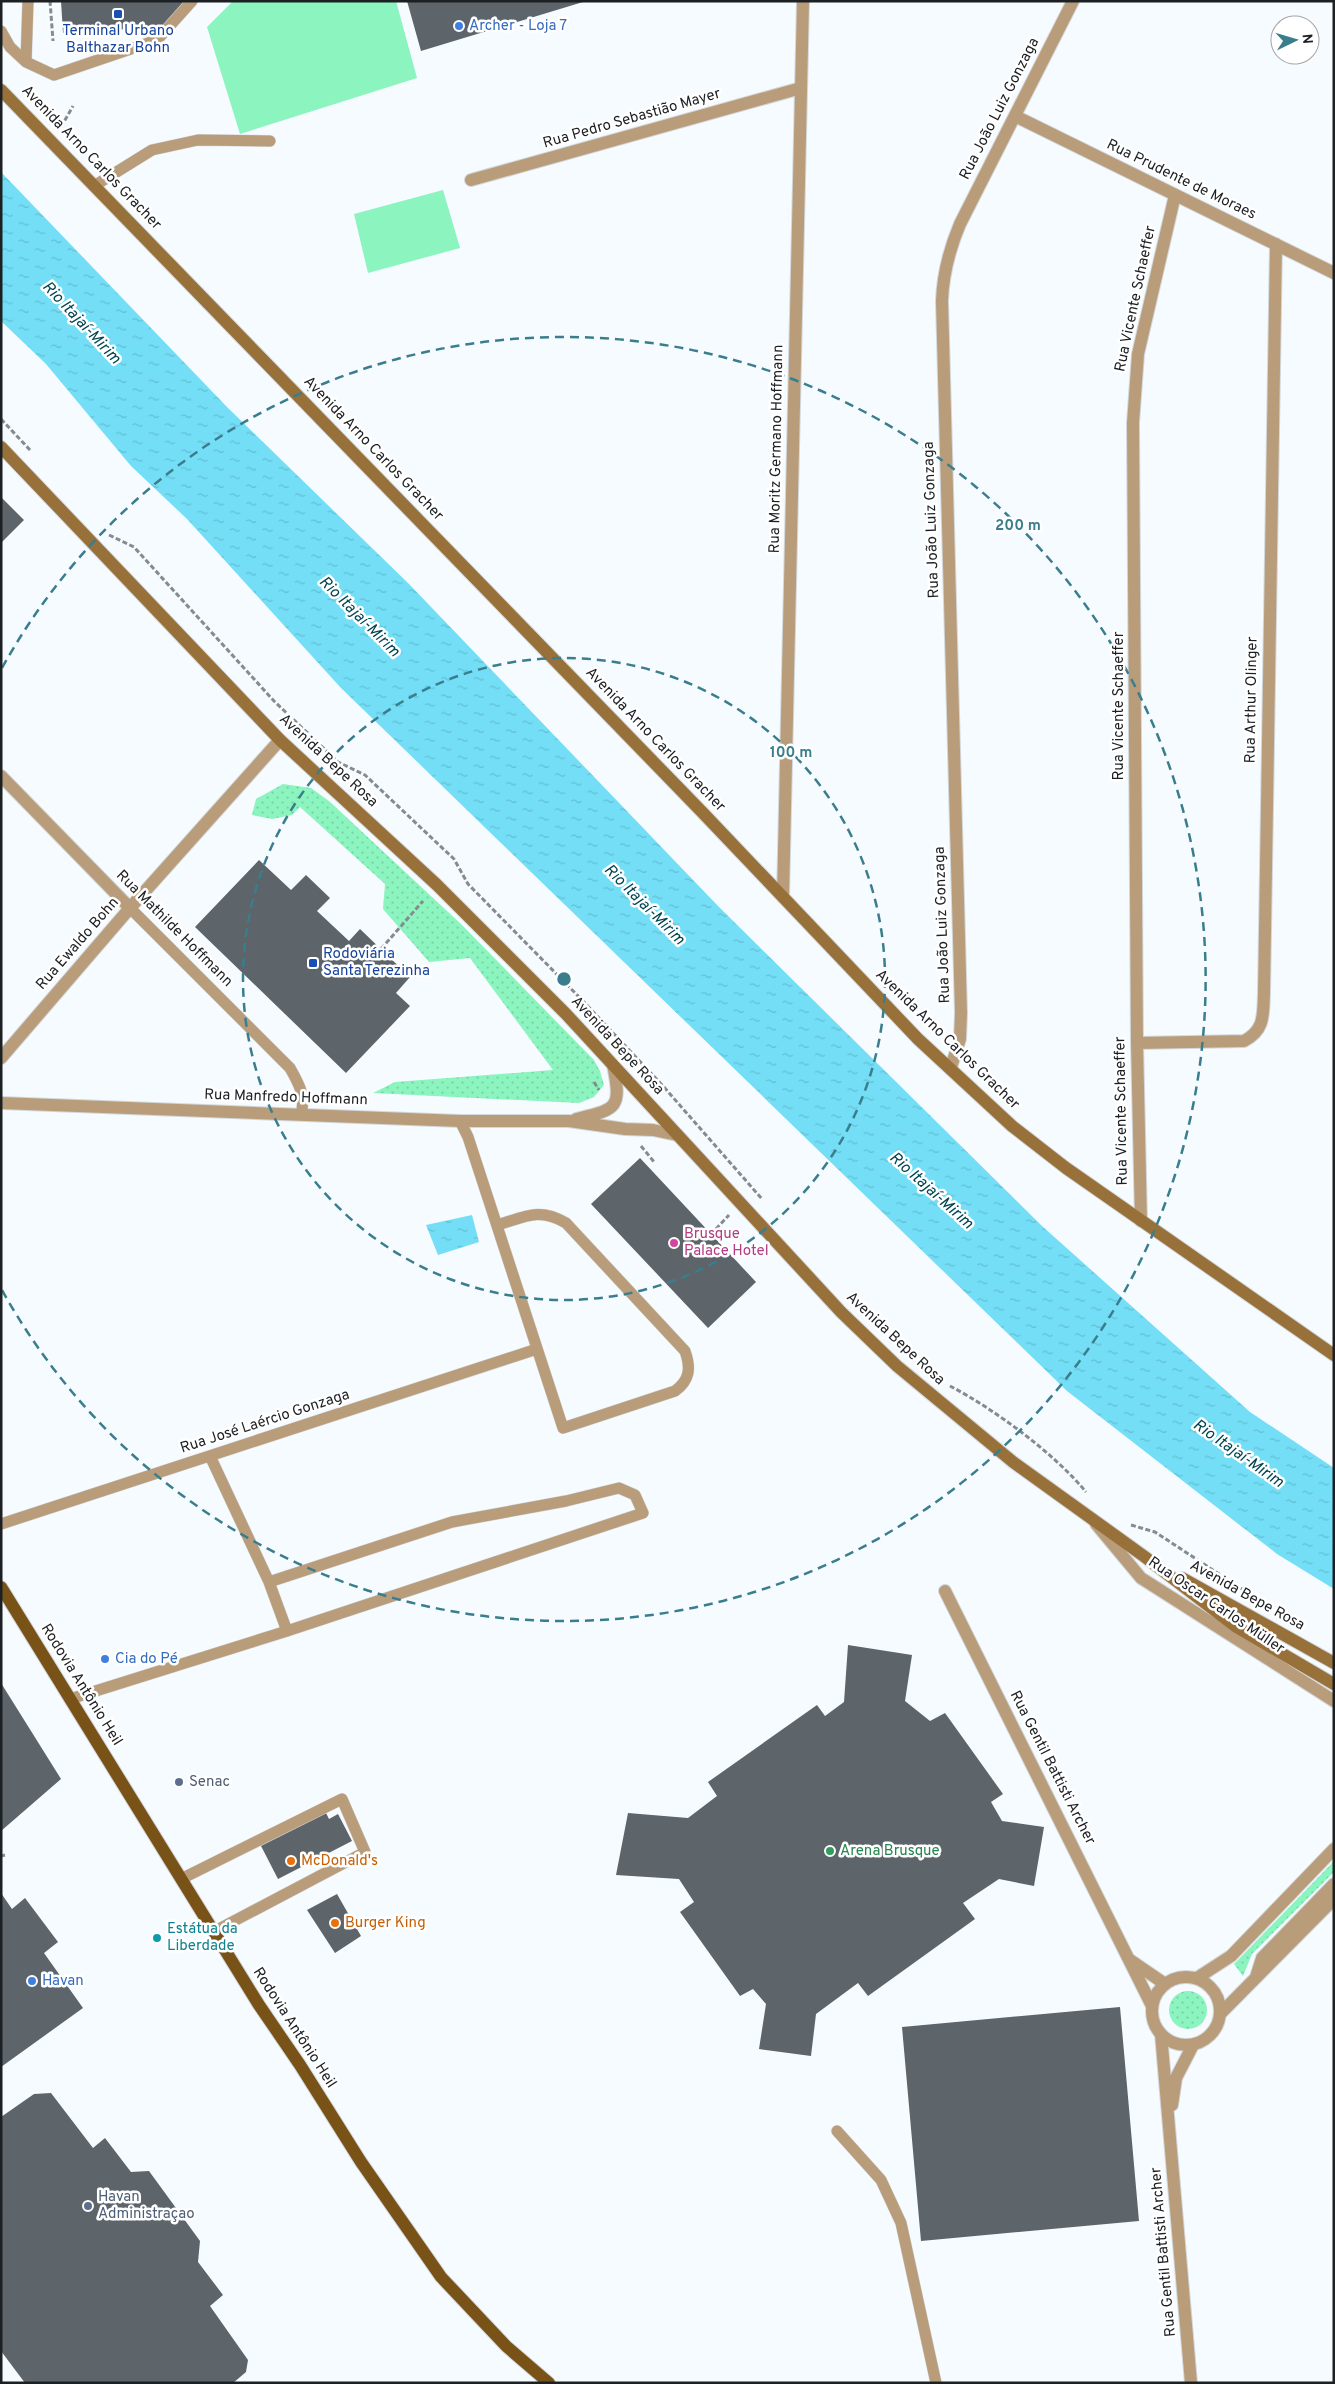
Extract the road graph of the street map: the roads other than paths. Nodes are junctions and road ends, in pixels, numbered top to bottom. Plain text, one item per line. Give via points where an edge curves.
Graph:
1 (28, 1) edge
2 (192, 1) edge
3 (803, 1) edge
4 (1073, 1) edge
5 (1, 31) edge
6 (26, 62) junction
7 (801, 88) junction
8 (1, 90) edge
9 (1015, 116) junction
10 (270, 141) dead end
11 (471, 180) dead end
12 (94, 186) junction
13 (1175, 194) junction
14 (1276, 244) junction
15 (1334, 273) edge
16 (1, 447) edge
17 (280, 740) junction
18 (1, 776) edge
19 (783, 897) junction
20 (130, 908) junction
21 (1137, 1043) junction
22 (1, 1058) edge
23 (613, 1065) junction
24 (951, 1067) junction
25 (1, 1103) edge
26 (301, 1114) junction
27 (460, 1121) junction
28 (569, 1121) junction
29 (677, 1134) junction
30 (1141, 1221) junction
31 (497, 1225) junction
32 (537, 1350) junction
33 (1333, 1353) edge
34 (210, 1456) junction
35 (1094, 1522) junction
36 (1, 1524) edge
37 (1145, 1557) junction
38 (269, 1582) junction
39 (1, 1587) edge
40 (944, 1591) dead end
41 (287, 1631) junction
42 (1334, 1663) edge
43 (1334, 1684) edge
44 (70, 1699) junction
45 (1334, 1702) edge
46 (1334, 1849) edge
47 (181, 1879) junction
48 (1334, 1884) edge
49 (1334, 1899) edge
50 (213, 1932) junction
51 (1130, 1960) junction
52 (1197, 1978) junction
53 (1255, 1979) junction
54 (1165, 1984) junction
55 (1152, 2006) junction
56 (1221, 2013) junction
57 (1161, 2034) junction
58 (1192, 2045) junction
59 (1169, 2119) junction
60 (838, 2131) dead end
61 (549, 2383) edge
62 (936, 2383) edge
63 (1191, 2383) edge

1 - 6 lane
2 - 6 lane via 157,40 54,75
3 - 7 street, Rua Moritz Germano Hoffmann
4 - 9 street, Rua João Luiz Gonzaga
5 - 6 lane via 10,47
7 - 11 street, Rua Pedro Sebastião Mayer
7 - 19 street, Rua Moritz Germano Hoffmann
8 - 12 main road, Avenida Arno Carlos Gracher
9 - 13 street, Rua Prudente de Moraes
9 - 24 street, Rua João Luiz Gonzaga via 960,224 943,275 962,1013 960,1039
10 - 12 lane via 198,140 152,150
12 - 19 main road, Avenida Arno Carlos Gracher
13 - 14 street, Rua Prudente de Moraes
13 - 21 street, Rua Vicente Schaeffer via 1144,324 1134,394
14 - 15 street, Rua Prudente de Moraes
14 - 21 street, Rua Arthur Olinger via 1261,1025 1255,1035 1244,1042
16 - 17 main road, Avenida Bepe Rosa
17 - 20 street, Rua Ewaldo Bohn
17 - 23 main road, Avenida Bepe Rosa via 437,885
18 - 20 street, Rua Mathilde Hoffmann
19 - 24 main road, Avenida Arno Carlos Gracher via 918,1039
20 - 22 street, Rua Ewaldo Bohn
20 - 26 lane, Rua Mathilde Hoffmann via 290,1068 303,1092
21 - 30 street, Rua Vicente Schaeffer
23 - 28 street, Rua Manfredo Hoffmann via 617,1095 612,1108
23 - 29 main road, Avenida Bepe Rosa
24 - 30 main road, Avenida Arno Carlos Gracher via 1012,1126
25 - 26 street, Rua Manfredo Hoffmann
26 - 27 street, Rua Manfredo Hoffmann
27 - 28 street, Rua Manfredo Hoffmann
27 - 31 lane
28 - 29 street, Rua Manfredo Hoffmann
29 - 35 main road, Avenida Bepe Rosa via 841,1312 897,1366 1013,1462
30 - 33 main road, Avenida Arno Carlos Gracher
31 - 32 lane
31 - 32 lane via 538,1214 552,1215 566,1223 685,1351 689,1375 675,1392 563,1428
32 - 34 lane, Rua José Laércio Gonzaga
34 - 36 lane, Rua José Laércio Gonzaga
34 - 38 lane
35 - 37 main road, Avenida Bepe Rosa
35 - 45 street, Rua Oscar Carlos Müller via 1141,1578
37 - 42 main road, Avenida Bepe Rosa
37 - 43 main road, Avenida Bepe Rosa via 1235,1626
38 - 41 lane
38 - 41 lane via 452,1522 619,1488 635,1495 643,1513
39 - 44 main road, Rodovia Antônio Heil
40 - 51 street, Rua Gentil Battisti Archer
41 - 44 lane
44 - 47 main road, Rodovia Antônio Heil
46 - 52 street via 1231,1956
47 - 50 main road, Rodovia Antônio Heil
47 - 50 lane via 342,1800 365,1852
48 - 53 street via 1262,1958
49 - 53 street
50 - 61 main road, Rodovia Antônio Heil via 361,2162 441,2277 506,2346
51 - 54 street, Rua Gentil Battisti Archer
51 - 55 street, Rua Gentil Battisti Archer
52 - 54 street via 1182,1977
52 - 56 street via 1216,1992
53 - 56 street
54 - 55 street
55 - 57 street via 1152,2016
56 - 58 street via 1212,2034
57 - 58 street via 1181,2045
57 - 59 street, Rua Gentil Battisti Archer
58 - 59 street, Rua Gentil Battisti Archer via 1176,2078
59 - 63 street, Rua Gentil Battisti Archer
60 - 62 lane via 881,2180 901,2223

